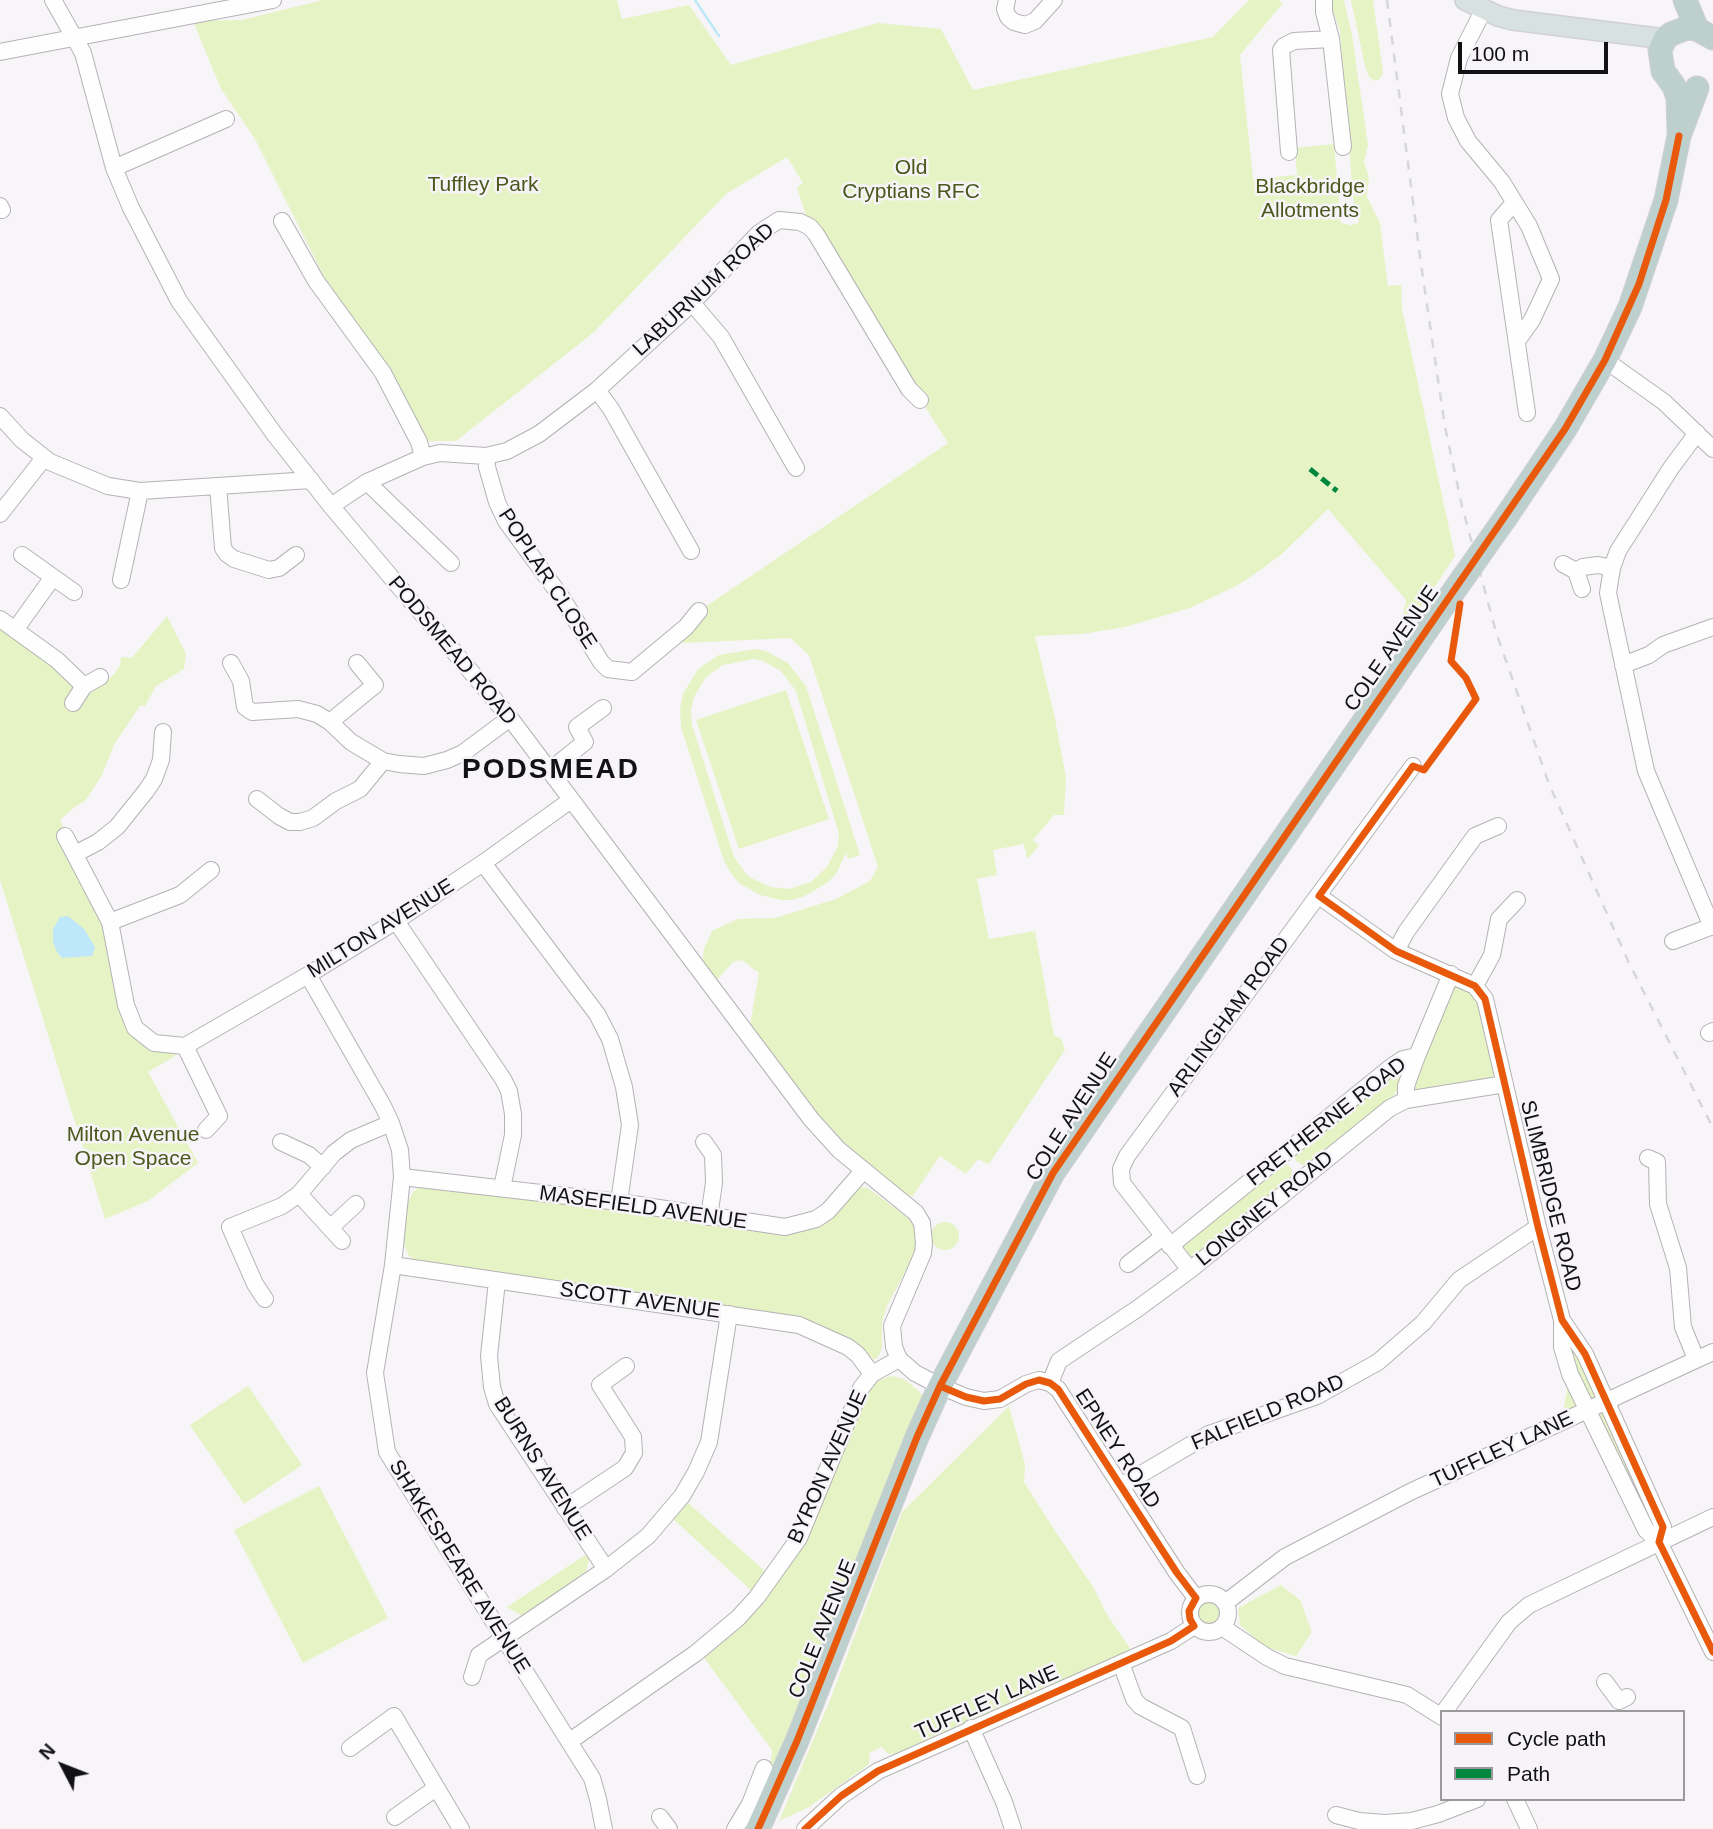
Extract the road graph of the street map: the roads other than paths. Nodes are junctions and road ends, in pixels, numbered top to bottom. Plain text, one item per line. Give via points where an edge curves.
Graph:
1 (53, 0) edge
2 (273, 0) edge
3 (1007, 0) edge
4 (1054, 0) edge
5 (1324, 0) edge
6 (1465, 0) edge
7 (1684, 0) edge
8 (244, 3) edge
9 (1484, 9) junction
10 (1688, 34) edge
11 (1621, 35) junction
12 (76, 39) junction
13 (1331, 39) junction
14 (0, 52) edge
15 (1662, 66) junction
16 (1707, 85) edge
17 (1674, 86) junction
18 (226, 120) dead end
19 (1679, 136) junction
20 (1343, 146) dead end
21 (1289, 152) dead end
22 (114, 167) junction
23 (1514, 202) junction
24 (282, 221) dead end
25 (692, 303) junction
26 (1517, 341) junction
27 (1605, 360) junction
28 (597, 390) junction
29 (920, 400) dead end
30 (1527, 413) dead end
31 (0, 416) edge
32 (1697, 433) junction
33 (1713, 449) edge
34 (486, 456) junction
35 (423, 457) junction
36 (44, 458) junction
37 (796, 468) dead end
38 (311, 481) junction
39 (367, 482) junction
40 (218, 486) junction
41 (140, 491) junction
42 (331, 506) junction
43 (0, 514) edge
44 (691, 551) dead end
45 (22, 555) dead end
46 (296, 555) dead end
47 (452, 563) dead end
48 (1612, 568) junction
49 (53, 577) junction
50 (121, 580) dead end
51 (1582, 589) dead end
52 (74, 592) dead end
53 (699, 611) dead end
54 (0, 620) edge
55 (1713, 627) edge
56 (15, 630) junction
57 (231, 663) dead end
58 (357, 663) dead end
59 (1623, 665) junction
60 (100, 677) dead end
61 (84, 686) junction
62 (73, 703) dead end
63 (603, 708) dead end
64 (510, 718) junction
65 (330, 722) junction
66 (179, 750) dead end
67 (383, 761) junction
68 (1413, 766) dead end
69 (549, 771) junction
70 (257, 799) dead end
71 (570, 800) junction
72 (1498, 826) dead end
73 (65, 836) dead end
74 (75, 854) junction
75 (484, 863) junction
76 (211, 870) dead end
77 (1319, 896) junction
78 (1517, 900) dead end
79 (397, 921) junction
80 (110, 922) junction
81 (1712, 927) edge
82 (1673, 941) dead end
83 (1396, 951) junction
84 (1451, 974) junction
85 (309, 975) junction
86 (1478, 988) junction
87 (185, 1046) junction
88 (1417, 1056) junction
89 (1505, 1084) junction
90 (1406, 1100) junction
91 (391, 1123) junction
92 (206, 1130) dead end
93 (281, 1142) dead end
94 (704, 1142) dead end
95 (1285, 1153) junction
96 (1657, 1160) dead end
97 (323, 1167) junction
98 (863, 1171) junction
99 (402, 1177) junction
100 (1305, 1177) junction
101 (502, 1188) junction
102 (299, 1194) junction
103 (619, 1202) junction
104 (356, 1204) dead end
105 (709, 1216) junction
106 (1538, 1227) junction
107 (330, 1228) junction
108 (342, 1241) dead end
109 (1166, 1242) junction
110 (1128, 1264) dead end
111 (393, 1265) junction
112 (1190, 1270) junction
113 (497, 1281) junction
114 (265, 1299) dead end
115 (729, 1314) junction
116 (1562, 1320) junction
117 (1713, 1352) edge
118 (899, 1359) junction
119 (1696, 1359) junction
120 (626, 1366) dead end
121 (872, 1374) junction
122 (1050, 1383) junction
123 (940, 1387) junction
124 (1605, 1402) junction
125 (1589, 1410) junction
126 (1121, 1486) junction
127 (565, 1508) junction
128 (1713, 1517) edge
129 (1659, 1542) junction
130 (606, 1569) junction
131 (1196, 1598) junction
132 (1225, 1603) junction
133 (1194, 1626) junction
134 (1222, 1628) junction
135 (502, 1638) junction
136 (1713, 1653) edge
137 (1121, 1663) junction
138 (472, 1677) dead end
139 (1605, 1682) dead end
140 (1619, 1703) edge
141 (1446, 1710) edge
142 (1440, 1714) edge
143 (971, 1728) junction
144 (570, 1741) junction
145 (350, 1748) dead end
146 (764, 1768) dead end
147 (1197, 1776) dead end
148 (436, 1787) junction
149 (1472, 1801) edge
150 (1516, 1801) edge
151 (1336, 1815) dead end
152 (395, 1817) dead end
153 (461, 1829) edge
154 (604, 1829) edge
155 (735, 1829) edge
156 (758, 1829) edge
157 (805, 1829) edge
158 (1013, 1829) edge
159 (1529, 1829) edge

1 - 12 street, PODSMEAD ROAD
2 - 8 street
3 - 4 street via 1008,17 1025,25
5 - 13 street
6 - 9 main road
7 - 10 highway
8 - 12 street
9 - 11 main road via 1513,20
9 - 23 street via 1459,58 1450,94 1468,141
10 - 11 main road
10 - 15 highway via 1660,50
11 - 15 main road
12 - 14 street
12 - 22 street, PODSMEAD ROAD
13 - 20 street
13 - 21 street via 1294,41 1282,50
15 - 17 highway
16 - 17 highway via 1689,90
16 - 19 highway
17 - 19 highway
18 - 22 street
19 - 27 highway, COLE AVENUE via 1667,200 1630,307
22 - 38 street, PODSMEAD ROAD via 179,301
23 - 26 street via 1499,220
23 - 26 street via 1550,279
24 - 35 street via 330,312 383,373
25 - 28 street, LABURNUM ROAD
25 - 29 street, LABURNUM ROAD via 768,225 779,220 800,222 816,234
25 - 37 street via 721,337
26 - 30 street
27 - 32 street via 1657,396
27 - 123 highway, COLE AVENUE, bridge via 1566,429 1053,1173
28 - 34 street, LABURNUM ROAD via 539,434 508,451
28 - 44 street
31 - 36 street
32 - 33 street
32 - 48 street via 1625,540
34 - 35 street, LABURNUM ROAD via 440,453
34 - 53 street, POPLAR CLOSE via 506,521 608,669 632,672
35 - 39 street, LABURNUM ROAD
36 - 41 street via 108,486
36 - 43 street
38 - 40 street
38 - 42 street, PODSMEAD ROAD
39 - 42 street, LABURNUM ROAD
39 - 47 street
40 - 41 street
40 - 46 street via 223,548 228,554 269,570
41 - 50 street
42 - 64 street, PODSMEAD ROAD
45 - 49 street
48 - 51 street via 1569,567
48 - 59 street via 1608,593
49 - 52 street
49 - 56 street
54 - 56 street
55 - 59 street
56 - 61 street
57 - 65 street via 241,681 245,708 252,712 298,709
58 - 65 street via 375,685
59 - 81 street via 1646,771
60 - 61 street
61 - 62 street
63 - 69 street via 577,727 585,742
64 - 67 street via 447,760 424,766
64 - 69 street, PODSMEAD ROAD
65 - 67 street via 351,742
66 - 74 street via 162,740 154,779 130,811 117,827
67 - 70 street via 360,789 288,828
68 - 77 street, ARLINGHAM ROAD
69 - 71 street, PODSMEAD ROAD
71 - 75 street, MILTON AVENUE
71 - 98 street, PODSMEAD ROAD via 790,1093 827,1138
72 - 83 street via 1475,836
73 - 74 street
74 - 80 street
75 - 79 street, MILTON AVENUE
75 - 103 street via 597,1014 610,1039 629,1125
76 - 80 street via 180,895
77 - 83 street
77 - 109 street, ARLINGHAM ROAD via 1126,1156 1122,1183
78 - 86 street via 1499,919 1492,955
79 - 85 street, MILTON AVENUE
79 - 101 street via 509,1091 513,1135
80 - 87 street via 135,1028 154,1043
81 - 82 street
83 - 84 street
84 - 86 street
84 - 88 street, FRETHERNE ROAD
85 - 87 street, MILTON AVENUE
85 - 91 street, SHAKESPEARE AVENUE
86 - 89 street, SLIMBRIDGE ROAD via 1486,999
87 - 92 street via 219,1116
88 - 90 street
88 - 95 street, FRETHERNE ROAD via 1391,1067
89 - 90 street, LONGNEY ROAD
89 - 106 street, SLIMBRIDGE ROAD
90 - 100 street, LONGNEY ROAD
91 - 97 street via 351,1140
91 - 99 street, SHAKESPEARE AVENUE
93 - 97 street
94 - 105 street via 713,1155
95 - 100 street
95 - 109 street, FRETHERNE ROAD
96 - 119 street via 1658,1204 1678,1268 1683,1327
97 - 102 street
98 - 105 street, MASEFIELD AVENUE via 816,1219 785,1227
98 - 118 street, PODSMEAD ROAD via 905,1202 922,1223 923,1253 892,1326
99 - 101 street, MASEFIELD AVENUE
99 - 111 street, SHAKESPEARE AVENUE
100 - 112 street, LONGNEY ROAD
101 - 103 street, MASEFIELD AVENUE
102 - 107 street
102 - 114 street via 267,1214 230,1227
103 - 105 street, MASEFIELD AVENUE
104 - 107 street
106 - 116 street, SLIMBRIDGE ROAD
106 - 126 street, FALFIELD ROAD via 1459,1280 1423,1323 1378,1362 1317,1396 1209,1434
107 - 108 street
109 - 110 street, FRETHERNE ROAD
109 - 112 street, ARLINGHAM ROAD
111 - 113 street, SCOTT AVENUE
111 - 135 street, SHAKESPEARE AVENUE via 375,1373 387,1452
112 - 122 street, LONGNEY ROAD via 1059,1361
113 - 115 street, SCOTT AVENUE
113 - 127 street, BURNS AVENUE via 489,1356 497,1404
115 - 121 street, SCOTT AVENUE via 799,1325 858,1354
115 - 130 street via 709,1442 696,1472 648,1536
116 - 124 street, SLIMBRIDGE ROAD via 1584,1354
116 - 125 street, SLIMBRIDGE ROAD via 1562,1347 1570,1374
117 - 119 street, TUFFLEY LANE
118 - 121 street, BYRON AVENUE
118 - 123 street
119 - 124 street, TUFFLEY LANE
120 - 127 street via 600,1385 633,1437 634,1453 625,1468
121 - 144 street, BYRON AVENUE via 861,1388 799,1538 757,1597 696,1653
122 - 123 street, EPNEY ROAD via 1039,1380 1000,1399 984,1401
122 - 126 street, EPNEY ROAD
123 - 156 highway, COLE AVENUE
124 - 125 street, TUFFLEY LANE
124 - 129 street, SLIMBRIDGE ROAD via 1663,1527
125 - 129 street, SLIMBRIDGE ROAD via 1646,1530
125 - 132 street, TUFFLEY LANE via 1410,1492 1286,1557
126 - 131 street, EPNEY ROAD
127 - 130 street, BURNS AVENUE
128 - 129 street
129 - 136 street
129 - 141 street via 1529,1605 1509,1622
130 - 135 street
131 - 132 street via 1213,1594
131 - 133 street via 1189,1611
132 - 134 street via 1228,1615
133 - 134 street via 1205,1632
133 - 137 street, TUFFLEY LANE via 1171,1642
134 - 142 street via 1285,1667 1406,1695
135 - 138 street via 479,1655
135 - 144 street, SHAKESPEARE AVENUE
137 - 143 street, TUFFLEY LANE
137 - 147 street via 1140,1706 1182,1728
139 - 140 street
143 - 157 street, TUFFLEY LANE via 878,1771
143 - 158 street
144 - 154 street, SHAKESPEARE AVENUE via 592,1778
145 - 148 street via 394,1716
146 - 155 street
148 - 152 street
148 - 153 street
149 - 151 street via 1412,1821 1359,1821
150 - 159 street

